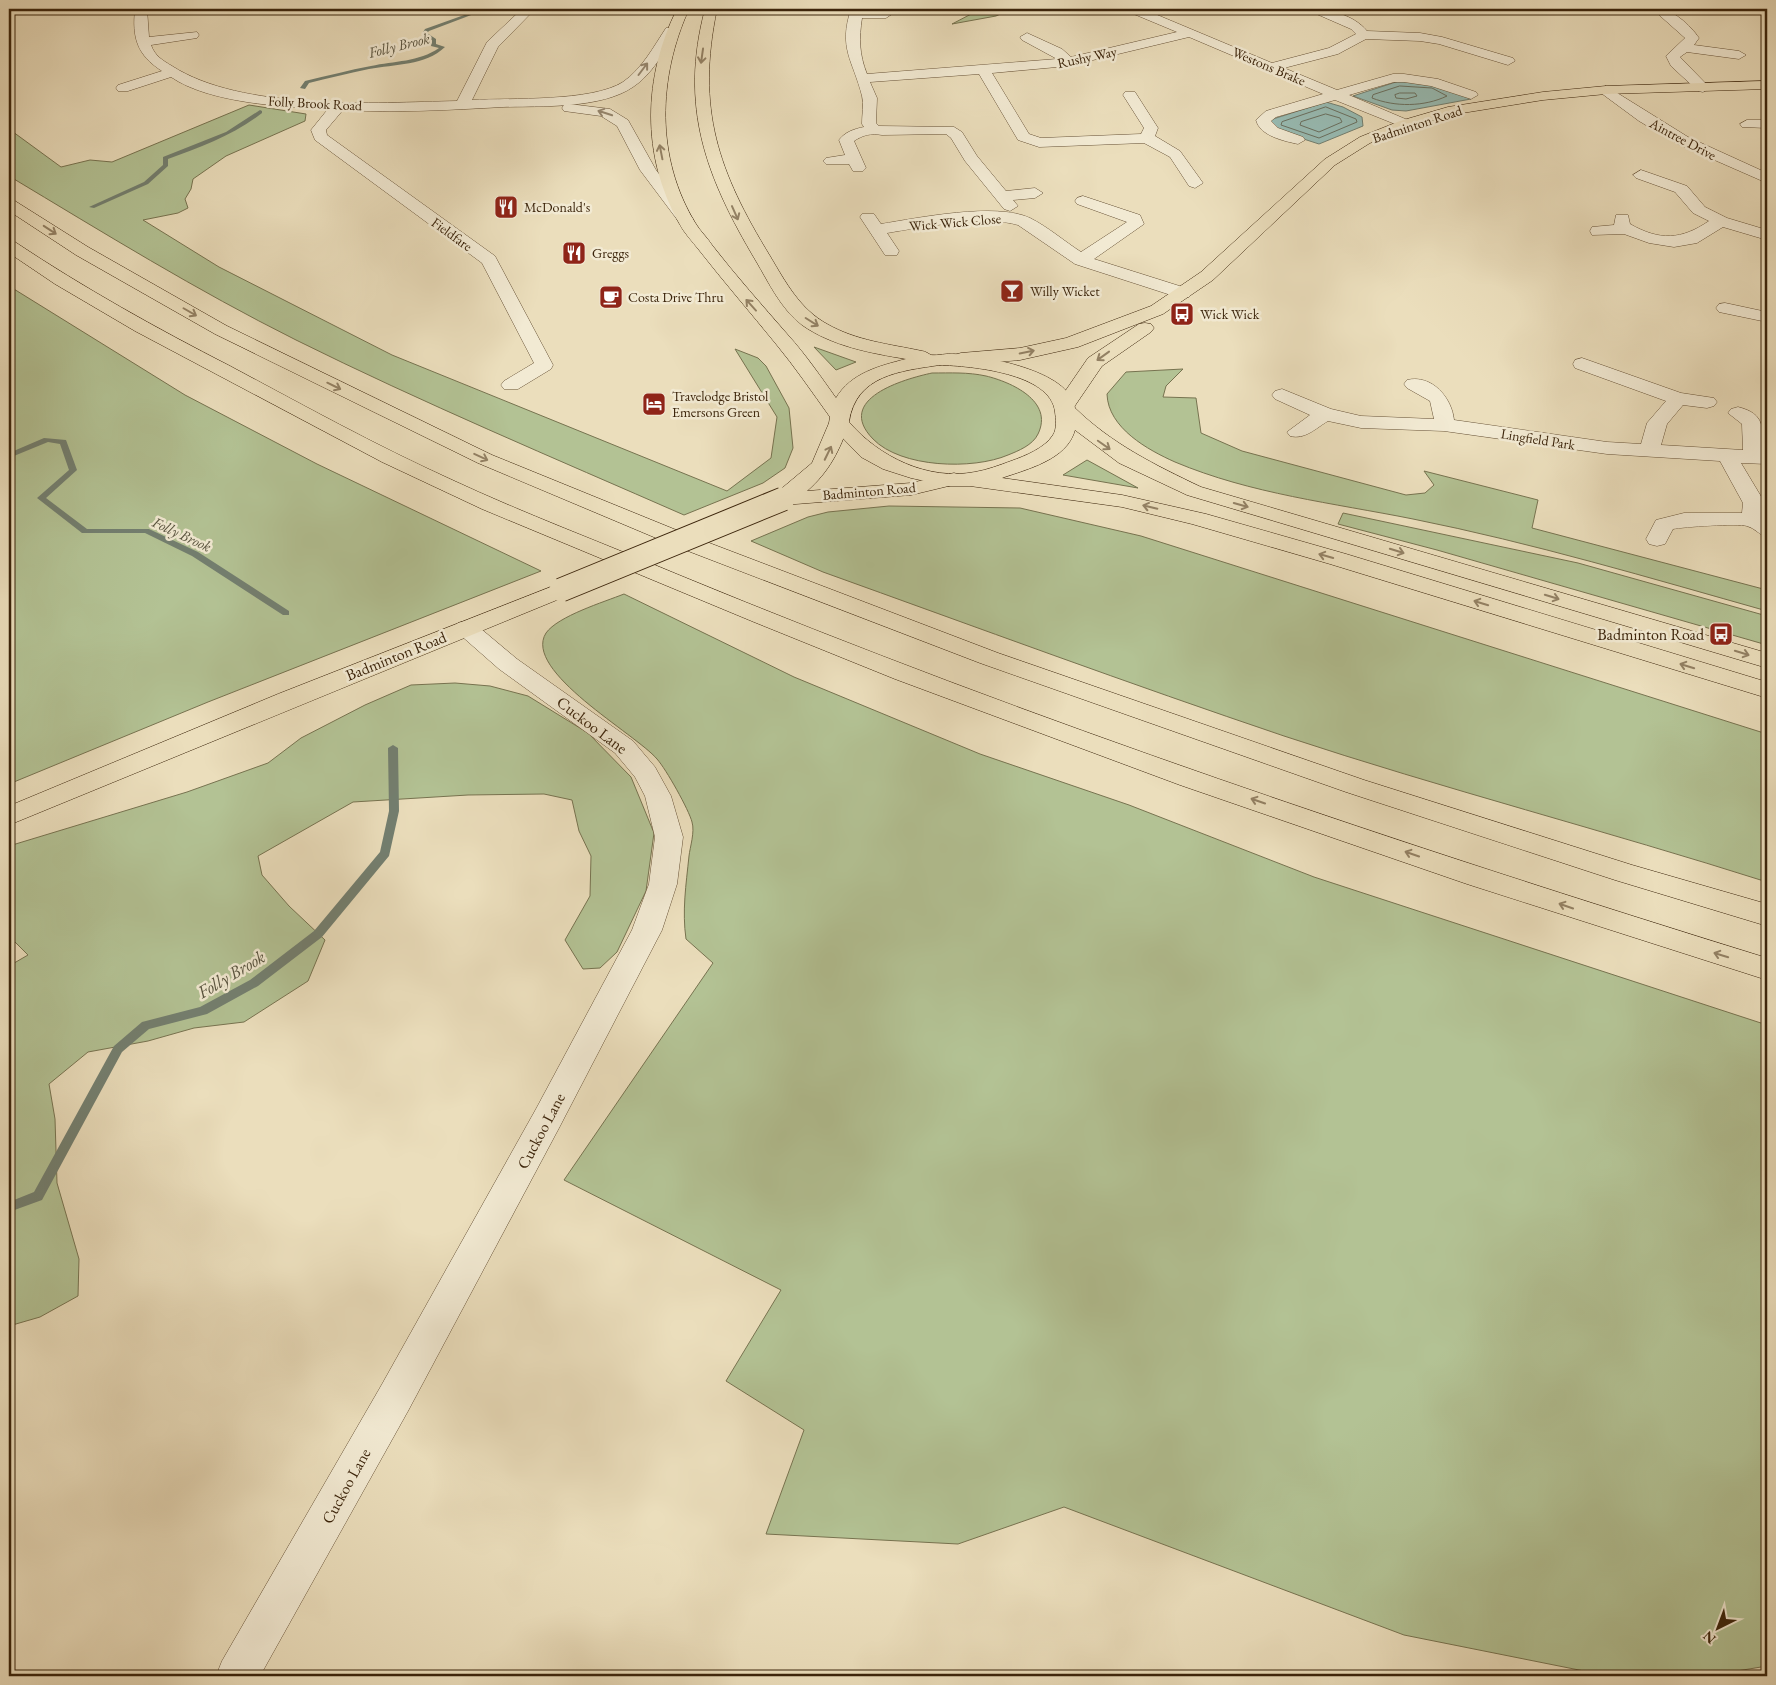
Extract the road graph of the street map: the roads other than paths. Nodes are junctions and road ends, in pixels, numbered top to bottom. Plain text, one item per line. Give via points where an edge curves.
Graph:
1 (141, 9) edge
2 (529, 9) edge
3 (683, 9) edge
4 (711, 9) edge
5 (1133, 9) edge
6 (1316, 9) edge
7 (1646, 9) edge
8 (1664, 10) edge
9 (856, 11) edge
10 (886, 14) dead end
11 (671, 31) junction
12 (1190, 34) junction
13 (1363, 35) junction
14 (192, 36) dead end
15 (1027, 38) dead end
16 (143, 42) junction
17 (1684, 48) junction
18 (1745, 56) dead end
19 (1508, 61) dead end
20 (1068, 62) junction
21 (1271, 67) junction
22 (983, 70) junction
23 (171, 73) junction
24 (863, 78) junction
25 (1767, 85) edge
26 (123, 88) dead end
27 (1703, 88) junction
28 (1606, 90) junction
29 (1337, 95) junction
30 (1471, 95) dead end
31 (1138, 100) dead end
32 (463, 104) junction
33 (339, 106) junction
34 (1405, 124) junction
35 (874, 129) junction
36 (1147, 138) junction
37 (1298, 140) dead end
38 (831, 161) dead end
39 (1683, 172) dead end
40 (1641, 175) dead end
41 (1197, 177) dead end
42 (1767, 178) edge
43 (1660, 181) junction
44 (1035, 193) dead end
45 (1084, 201) dead end
46 (9, 204) edge
47 (867, 215) dead end
48 (685, 220) junction
49 (1721, 221) junction
50 (878, 230) junction
51 (1598, 231) dead end
52 (1767, 235) edge
53 (9, 246) edge
54 (892, 251) dead end
55 (1081, 260) junction
56 (1183, 293) junction
57 (1725, 308) dead end
58 (1157, 310) junction
59 (1754, 320) edge
60 (940, 359) junction
61 (961, 359) junction
62 (1580, 361) dead end
63 (512, 384) dead end
64 (1414, 384) dead end
65 (1282, 395) dead end
66 (1678, 399) junction
67 (1707, 402) dead end
68 (1066, 409) junction
69 (1325, 414) junction
70 (1738, 414) dead end
71 (839, 419) junction
72 (1444, 424) junction
73 (1297, 432) dead end
74 (1649, 451) junction
75 (1726, 454) junction
76 (1760, 457) edge
77 (963, 479) junction
78 (784, 499) junction
79 (1760, 525) edge
80 (1657, 539) dead end
81 (466, 628) junction
82 (1767, 661) edge
83 (1767, 690) edge
84 (9, 816) edge
85 (1767, 915) edge
86 (1767, 969) edge
87 (237, 1676) edge

1 - 16 street
2 - 32 street via 492,45
3 - 11 main road
4 -> 60 main road via 701,67 701,103 708,137 718,175 739,221 786,296 811,322 838,337 870,348
5 - 12 street, Westons Brake
6 - 13 street via 1356,26
7 - 8 street
8 - 17 street via 1692,38
9 - 10 street
9 - 24 street via 852,39 855,60
32 -> 11 street, Folly Brook Road via 563,100 616,90 636,79
48 -> 11 main road via 668,179 660,148 657,91
12 - 20 street, Rushy Way
12 - 21 street, Westons Brake
13 - 19 street via 1420,36
13 - 21 street via 1345,47
14 - 16 street
15 - 20 street via 1057,52
16 - 23 street, Folly Brook Road via 152,58
17 - 18 street
17 - 27 street via 1673,56 1676,63
20 - 22 street, Rushy Way
21 - 29 street, Westons Brake
22 - 24 street, Rushy Way
22 - 36 street via 1023,137 1029,140 1049,143
23 - 26 street
23 - 33 street, Folly Brook Road via 220,91 251,98
24 - 35 street via 870,98 869,124
25 - 27 main road, Badminton Road
27 - 28 main road, Badminton Road
28 - 34 main road, Badminton Road via 1448,111
28 - 42 street, Aintree Drive via 1664,131 1707,154
29 - 30 street via 1393,78 1411,77 1444,83
29 - 34 street, Westons Brake
29 - 37 street via 1271,114 1263,120 1273,130
31 - 36 street via 1151,128
32 - 33 street, Folly Brook Road
48 -> 32 street, Folly Brook Road via 648,169 628,127 614,116 589,109
33 - 63 street, Fieldfare via 318,130 320,136 489,260 544,365
34 - 56 main road, Badminton Road via 1365,140 1330,162 1228,257
35 - 38 street via 856,133 846,140 856,164
35 - 44 street via 949,130 957,134 970,158 1007,201
36 - 41 street via 1175,154
39 - 43 street
40 - 43 street
43 - 49 street via 1681,189 1699,210
45 - 55 street via 1134,218 1136,224
46 -> 85 main road via 82,251 221,330 485,459 683,541 989,658 1336,779 1625,873
47 - 50 street
71 -> 48 main road via 784,341 732,283
49 - 51 street via 1690,240 1653,238 1624,223
49 - 52 street
50 - 54 street
50 - 55 street, Wick Wick Close via 995,216 1012,218 1024,222
86 -> 53 main road via 1592,915 1322,824 955,694 708,596 446,485 348,437 178,347
55 - 56 street, Wick Wick Close
56 - 58 main road, Badminton Road
57 - 59 street
61 -> 58 main road, Badminton Road via 1020,354 1071,343
58 -> 68 main road, Badminton Road via 1152,323 1095,362
60 - 61 main road
60 - 71 main road, Badminton Road via 884,370 856,385 841,404
61 - 68 main road via 1001,365 1031,376 1055,392
62 - 66 street
64 - 72 street via 1437,395 1444,407
65 - 69 street, Lingfield Park
66 - 67 street
66 - 74 street via 1657,424
68 - 77 main road, Badminton Road via 1064,435 1048,451 1024,463
68 -> 82 main road via 1091,436 1117,454 1194,492
69 - 72 street, Lingfield Park via 1361,422
69 - 73 street
70 - 76 street, Lingfield Park via 1752,422
71 - 77 main road via 852,440 876,457 915,472
78 -> 71 main road, Badminton Road via 819,469 831,448
72 - 74 street, Lingfield Park via 1560,443
74 - 75 street, Lingfield Park
75 - 76 street, Lingfield Park
75 - 79 street via 1754,503
77 - 78 main road, Badminton Road via 911,489
83 -> 77 main road via 1198,519 1122,501
78 - 81 main road, Badminton Road, bridge
79 - 80 street via 1684,520 1664,525
81 - 84 main road, Badminton Road
81 - 87 street, Cuckoo Lane via 508,664 624,747 646,773 658,796 668,837 663,884 648,930 505,1200

